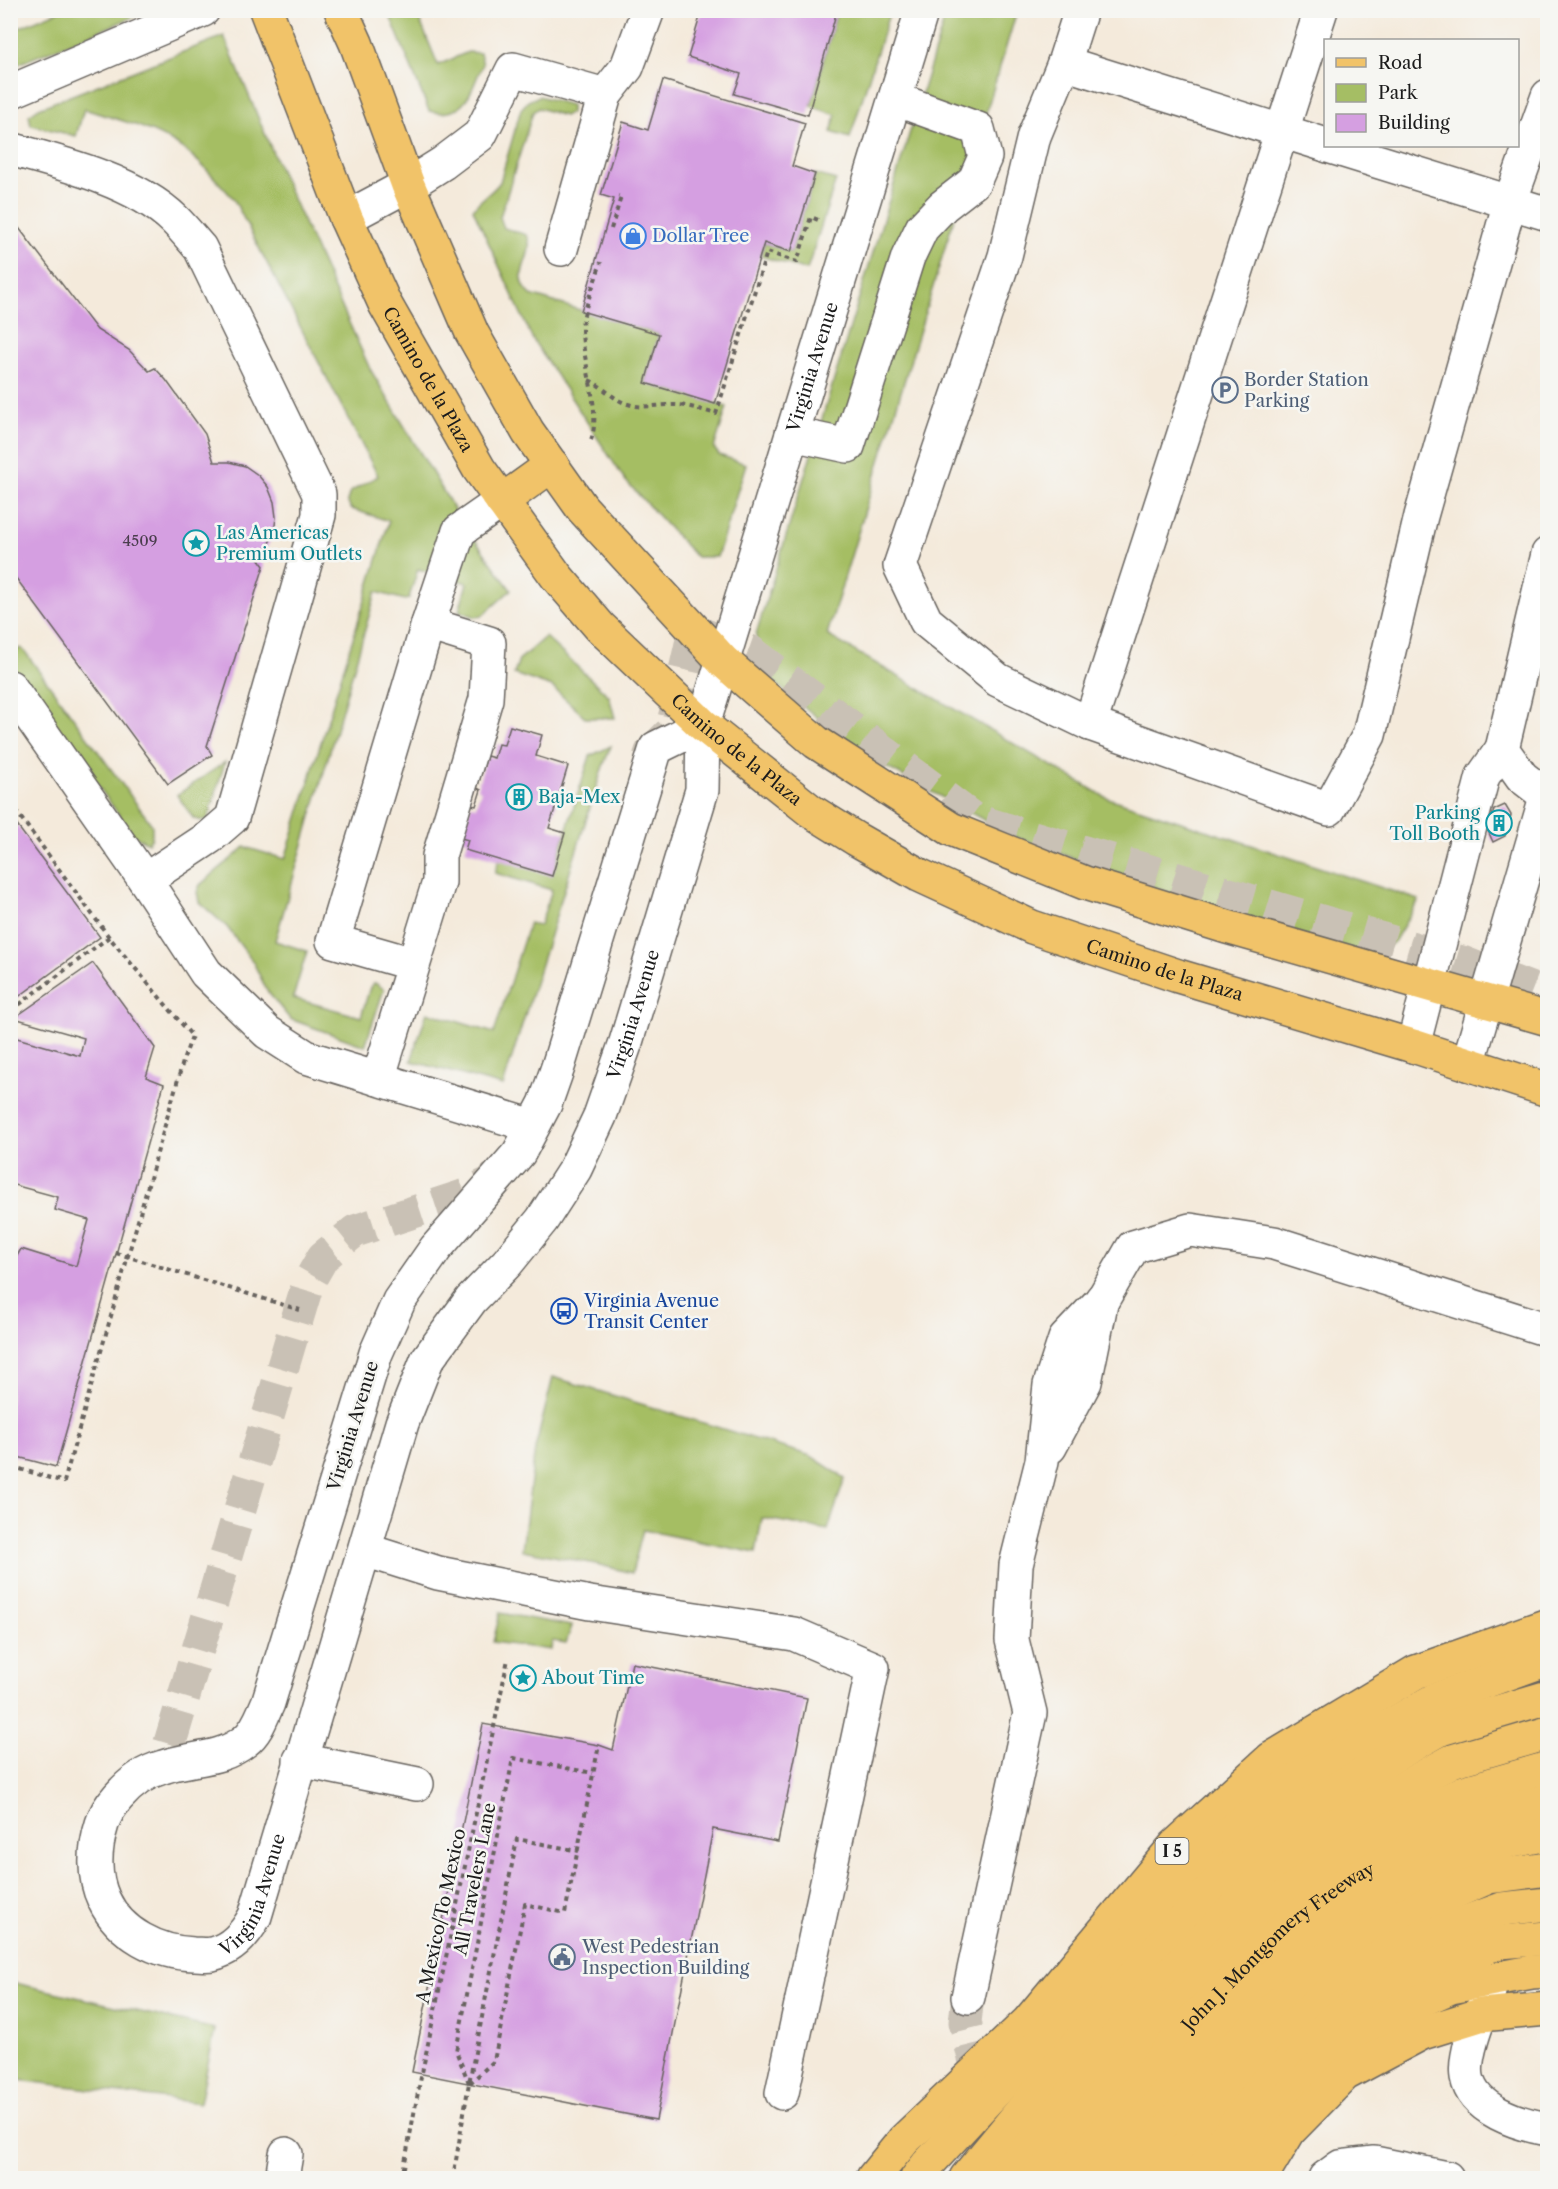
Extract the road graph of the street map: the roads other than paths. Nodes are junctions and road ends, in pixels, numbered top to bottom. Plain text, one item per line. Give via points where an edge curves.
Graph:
1 (203, 10) edge
2 (266, 10) edge
3 (341, 10) edge
4 (648, 10) edge
5 (922, 10) edge
6 (1081, 10) edge
7 (1321, 10) edge
8 (1064, 63) junction
9 (10, 92) edge
10 (605, 95) junction
11 (1548, 96) edge
12 (895, 99) junction
13 (1282, 131) junction
14 (1324, 144) edge
15 (1333, 147) edge
16 (10, 149) edge
17 (408, 185) junction
18 (1510, 202) junction
19 (1548, 214) edge
20 (346, 218) junction
21 (561, 249) dead end
22 (792, 434) junction
23 (552, 465) junction
24 (502, 501) junction
25 (1548, 554) edge
26 (428, 624) junction
27 (723, 661) junction
28 (10, 687) edge
29 (1090, 724) junction
30 (703, 725) junction
31 (1502, 749) junction
32 (1546, 797) edge
33 (145, 880) junction
34 (413, 964) junction
35 (1429, 985) junction
36 (1486, 1001) junction
37 (1548, 1019) edge
38 (1413, 1046) junction
39 (1468, 1064) junction
40 (378, 1079) junction
41 (1548, 1090) edge
42 (533, 1126) junction
43 (1548, 1330) edge
44 (365, 1550) junction
45 (1548, 1625) edge
46 (1548, 1659) edge
47 (1548, 1697) edge
48 (1548, 1733) edge
49 (300, 1760) junction
50 (1548, 1768) edge
51 (417, 1784) dead end
52 (1548, 1801) edge
53 (1545, 1826) edge
54 (1538, 1870) edge
55 (1533, 1906) edge
56 (1548, 1938) edge
57 (1507, 1941) junction
58 (1548, 1971) edge
59 (1493, 1979) junction
60 (968, 1997) tunnel mouth
61 (1548, 2009) edge
62 (1480, 2014) junction
63 (782, 2093) dead end
64 (1548, 2129) edge
65 (922, 2174) edge
66 (873, 2178) edge
67 (966, 2178) edge
68 (1005, 2178) edge
69 (1039, 2178) edge
70 (1070, 2178) edge
71 (1100, 2178) edge
72 (1129, 2178) edge
73 (1162, 2178) edge
74 (1196, 2178) edge
75 (1230, 2178) edge
76 (1261, 2178) edge
77 (1325, 2178) edge
78 (1447, 2178) edge

1 - 9 street
2 - 20 main road, Camino de la Plaza
3 - 17 main road
4 - 10 street via 627,67
5 - 12 street, Virginia Avenue
6 - 8 street
7 - 13 street
8 - 13 street
8 - 29 street via 1034,136 1005,256 900,566 926,621 998,680
10 - 17 street via 513,69 480,135
10 - 21 street
11 - 18 street
12 - 22 street, Virginia Avenue
12 - 22 street via 978,129 985,157 974,182 922,228 908,257 848,446
13 - 14 street
13 - 29 street
15 - 18 street
16 - 33 street via 112,180 174,219 200,248 319,494 319,515 232,818
17 - 20 street
17 - 23 main road via 472,333 528,432
18 - 19 street
18 - 29 street via 1421,516 1369,735 1329,809
20 - 24 main road, Camino de la Plaza via 385,304 479,469
22 - 27 street, Virginia Avenue
23 - 24 main road
23 - 27 main road via 582,508
24 - 26 street via 459,531
24 - 30 main road, Camino de la Plaza via 557,577 600,627
25 - 31 street
26 - 34 street via 489,643 486,699 439,856 439,882
26 - 34 street via 333,941
27 - 30 street, Virginia Avenue
27 - 35 main road via 816,742 951,829 1085,883
28 - 33 street
30 - 38 main road, Camino de la Plaza via 811,811 856,839 919,875 1032,927 1178,976
30 - 42 street, Virginia Avenue via 656,747 558,1067
30 - 44 street, Virginia Avenue via 702,790 600,1116 575,1169 542,1220 471,1300 427,1360 402,1423
31 - 32 street via 1522,777
31 - 35 street via 1483,776
32 - 36 street
33 - 40 street via 206,973 267,1032 306,1057
34 - 40 street
35 - 36 main road
35 - 38 street
36 - 37 main road
36 - 39 street
38 - 39 main road, Camino de la Plaza
39 - 41 main road, Camino de la Plaza
40 - 42 street
42 - 49 street, Virginia Avenue via 519,1153 436,1248 399,1301 376,1353 259,1725 229,1751 163,1766 142,1776 111,1805 102,1823 96,1870 104,1900 118,1922 159,1948 187,1953 212,1954 246,1934 255,1916
43 - 60 street via 1275,1242 1190,1230 1133,1247 1102,1299 1065,1339 1050,1385 1042,1461 1016,1565 1012,1640 1030,1713
44 - 49 street, Virginia Avenue
44 - 63 street via 438,1573 590,1603 795,1634 873,1668
45 - 66 main road, I 5 via 1416,1672 1271,1758 1175,1846 1028,2022 904,2140
46 - 65 main road, I 5 via 1434,1700 1290,1783 1208,1850 1113,1964
47 - 67 main road via 1441,1730 1306,1806 1241,1859 1131,1979
48 - 68 main road via 1452,1761 1322,1832 1258,1883 1151,1994
49 - 51 street
50 - 69 main road via 1464,1792 1336,1856 1274,1905 1170,2008
52 - 70 main road, John J. Montgomery Freeway via 1474,1818 1351,1880 1290,1923 1190,2023
53 - 54 street
53 - 71 main road via 1482,1847 1364,1900 1302,1946 1209,2041
54 - 55 street
54 - 72 main road via 1489,1877 1377,1926 1320,1963 1227,2055
55 - 57 street
55 - 73 main road via 1502,1909 1389,1950 1330,1992 1245,2071
56 - 57 main road
57 - 59 street
57 - 74 main road via 1401,1977 1340,2015 1264,2085
58 - 59 main road
59 - 62 street
59 - 75 main road via 1451,1987 1386,2016 1341,2045 1283,2102 1250,2144
61 - 62 main road
62 - 64 street via 1467,2075 1473,2094 1493,2110 1528,2126
62 - 76 main road via 1422,2032 1346,2074 1289,2131
77 - 78 street via 1340,2167 1374,2163

